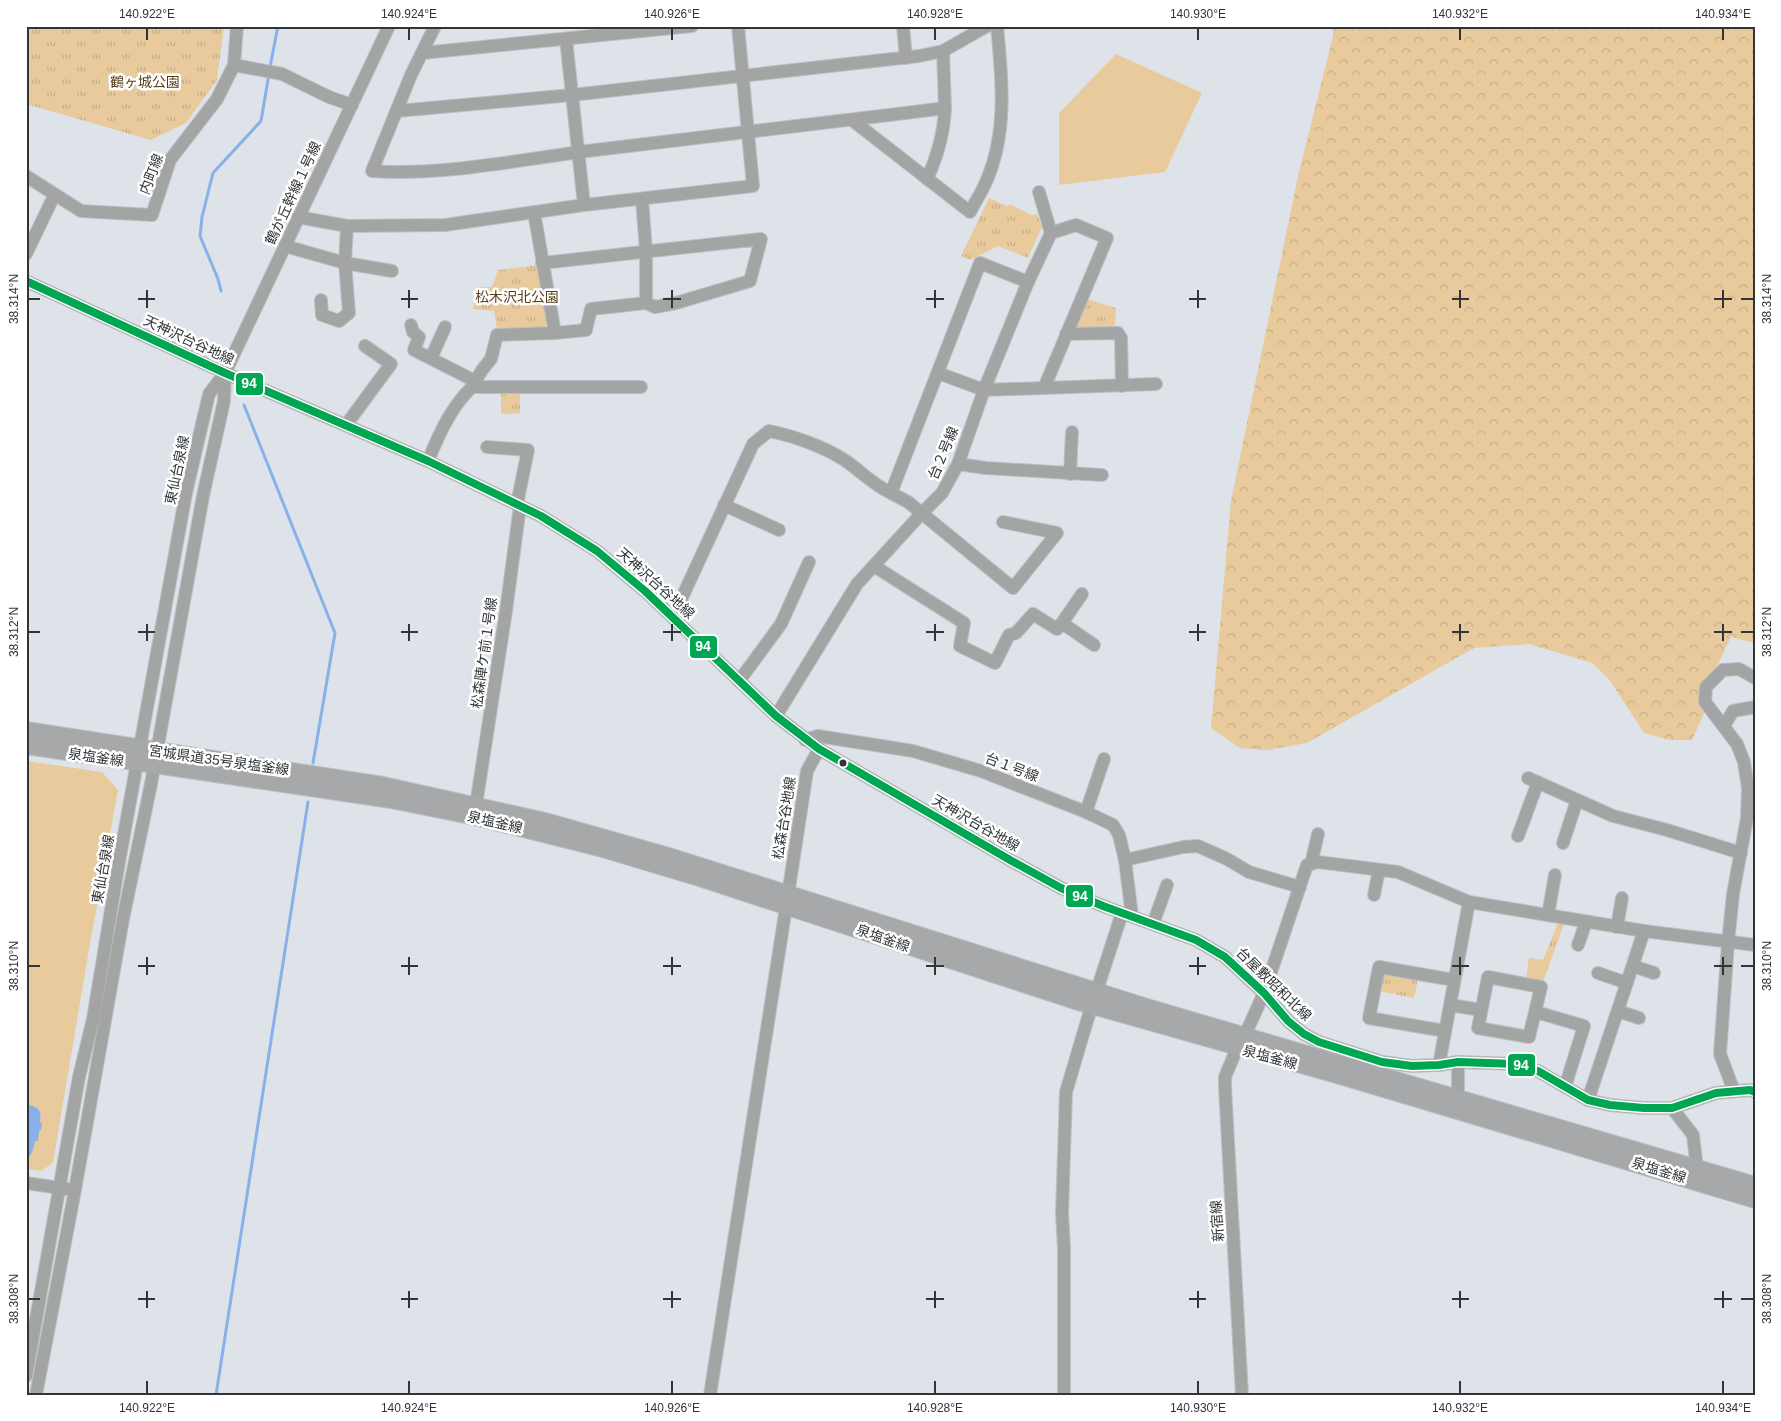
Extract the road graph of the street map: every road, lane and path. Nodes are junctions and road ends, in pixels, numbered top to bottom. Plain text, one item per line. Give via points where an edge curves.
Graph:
1 (237, 26) edge
2 (389, 26) edge
3 (435, 26) edge
4 (692, 26) edge
5 (738, 26) edge
6 (903, 26) edge
7 (987, 26) edge
8 (997, 26) edge
9 (645, 29) edge
10 (566, 39) junction
11 (943, 51) junction
12 (422, 53) junction
13 (906, 58) junction
14 (234, 66) junction
15 (743, 75) junction
16 (572, 95) junction
17 (352, 105) junction
18 (945, 108) junction
19 (397, 111) junction
20 (852, 120) junction
21 (749, 131) junction
22 (578, 152) junction
23 (26, 176) edge
24 (927, 178) junction
25 (1039, 192) dead end
26 (54, 196) junction
27 (642, 199) junction
28 (584, 205) junction
29 (534, 212) junction
30 (298, 217) junction
31 (347, 226) junction
32 (1050, 233) junction
33 (285, 246) junction
34 (646, 251) junction
35 (26, 254) edge
36 (345, 262) junction
37 (542, 263) junction
38 (392, 271) dead end
39 (26, 281) edge
40 (1028, 282) junction
41 (321, 300) dead end
42 (646, 303) junction
43 (411, 325) dead end
44 (445, 327) dead end
45 (556, 333) junction
46 (1066, 334) junction
47 (365, 346) dead end
48 (431, 358) junction
49 (225, 373) junction
50 (938, 373) junction
51 (473, 384) junction
52 (1156, 384) dead end
53 (1122, 386) junction
54 (641, 387) dead end
55 (1044, 388) junction
56 (984, 390) junction
57 (346, 425) junction
58 (1072, 432) dead end
59 (487, 447) dead end
60 (428, 461) junction
61 (958, 464) junction
62 (1070, 474) junction
63 (1102, 475) dead end
64 (891, 493) junction
65 (519, 505) junction
66 (724, 505) junction
67 (921, 514) junction
68 (1003, 522) dead end
69 (779, 530) dead end
70 (809, 562) dead end
71 (874, 566) junction
72 (1082, 594) dead end
73 (673, 617) junction
74 (1062, 623) junction
75 (1094, 644) dead end
76 (1755, 678) edge
77 (739, 681) junction
78 (1755, 707) edge
79 (776, 716) junction
80 (1724, 726) junction
81 (26, 730) edge
82 (805, 740) junction
83 (26, 746) edge
84 (819, 749) junction
85 (139, 756) junction
86 (155, 758) junction
87 (1104, 759) dead end
88 (323, 776) joint
89 (1577, 800) junction
90 (476, 805) junction
91 (1086, 812) junction
92 (1318, 834) dead end
93 (1518, 836) dead end
94 (1562, 843) dead end
95 (1740, 853) junction
96 (1125, 860) junction
97 (1311, 864) junction
98 (1379, 870) junction
99 (1555, 875) dead end
100 (1167, 884) dead end
101 (1300, 887) junction
102 (1374, 895) dead end
103 (1622, 898) dead end
104 (787, 901) junction
105 (1469, 902) junction
106 (1127, 914) junction
107 (1548, 915) junction
108 (1586, 922) junction
109 (1153, 924) junction
110 (1617, 927) junction
111 (1644, 931) junction
112 (1728, 943) junction
113 (1578, 945) dead end
114 (1755, 946) edge
115 (1633, 966) junction
116 (1598, 973) dead end
117 (1654, 973) dead end
118 (1454, 980) junction
119 (1627, 982) junction
120 (1264, 993) junction
121 (1094, 999) junction
122 (1450, 1005) junction
123 (1482, 1010) junction
124 (1618, 1011) junction
125 (1536, 1012) junction
126 (1639, 1018) dead end
127 (1445, 1031) junction
128 (1241, 1042) junction
129 (1458, 1062) junction
130 (1439, 1065) junction
131 (1565, 1087) junction
132 (1734, 1091) junction
133 (1755, 1092) edge
134 (1458, 1098) junction
135 (1588, 1100) junction
136 (1672, 1108) junction
137 (1697, 1170) junction
138 (26, 1183) edge
139 (1755, 1185) edge
140 (60, 1188) junction
141 (75, 1190) junction
142 (1755, 1200) edge
143 (26, 1376) edge
144 (36, 1395) edge
145 (710, 1395) edge
146 (1064, 1395) edge
147 (1242, 1395) edge

1 - 14 street, 内町線
2 - 17 street, 鶴が丘幹線１号線
3 - 12 street
4 - 9 street
5 - 15 street
6 - 13 street
7 - 11 street
8 - 24 street via 1002,113 996,155 986,182 970,212
9 - 10 street
10 - 12 street
10 - 16 street
11 - 13 street
11 - 18 street
12 - 19 street
13 - 15 street
14 - 17 street via 278,73
14 - 26 street, 内町線 via 217,99 170,160 152,214 81,211
15 - 16 street
15 - 21 street
16 - 19 street
16 - 22 street
17 - 30 street, 鶴が丘幹線１号線
18 - 20 street
18 - 24 street via 944,131
19 - 22 street via 372,171 465,168
20 - 21 street
20 - 24 street
21 - 22 street
21 - 27 street via 753,186
22 - 28 street
23 - 26 street, 内町線
25 - 32 street
26 - 35 street
27 - 28 street
27 - 34 street
28 - 29 street
29 - 31 street via 445,225
29 - 37 street
30 - 31 street
30 - 33 street, 鶴が丘幹線１号線
31 - 36 street
32 - 40 street, 台２号線
32 - 46 street via 1076,225 1107,238
33 - 36 street
33 - 49 street, 鶴が丘幹線１号線
34 - 37 street
34 - 42 street
34 - 42 street via 761,239 750,281 676,303 655,307
36 - 38 street
36 - 41 street via 349,313 339,321 322,315
37 - 45 street
39 - 49 street, 天神沢台谷地線
40 - 50 street via 980,263
40 - 56 street, 台２号線
42 - 45 street via 591,309 586,330
43 - 48 street via 419,337 414,350
44 - 48 street
45 - 51 street via 497,335 491,359
46 - 53 street via 1118,333 1121,338
46 - 55 street
47 - 57 street via 391,364
48 - 51 street
49 - 57 street, 天神沢台谷地線
49 - 85 street, 東仙台泉線 via 209,394 186,494
49 - 86 street via 224,401 201,506
50 - 56 street
50 - 64 street
51 - 54 street
51 - 60 street via 459,399
52 - 53 street
53 - 55 street
55 - 56 street
56 - 61 street, 台２号線
57 - 60 street, 天神沢台谷地線
58 - 62 street
59 - 65 street, 松森陣ケ前１号線 via 528,450
60 - 65 street, 天神沢台谷地線
61 - 62 street
61 - 67 street, 台２号線 via 942,494
62 - 63 street
64 - 66 street via 875,485 845,460 797,437 769,431 753,444
64 - 67 street
65 - 73 street, 天神沢台谷地線 via 597,551
65 - 90 street, 松森陣ケ前１号線
66 - 69 street
66 - 73 street
67 - 68 street via 1013,588 1057,533
67 - 71 street, 台２号線
70 - 77 street via 782,624
71 - 74 street via 964,623 960,646 995,663 1009,635 1016,633 1033,614 1057,629
71 - 79 street, 台２号線 via 857,584
72 - 74 street
73 - 77 street, 天神沢台谷地線
74 - 75 street
76 - 80 street via 1739,669 1723,670 1706,687 1705,702
77 - 79 street, 天神沢台谷地線
78 - 80 street via 1733,711
79 - 82 street, 天神沢台谷地線
80 - 95 street via 1737,744 1744,762 1748,788 1747,818
81 - 85 main road, 宮城県道35号泉塩釜線
82 - 84 street, 天神沢台谷地線
82 - 91 street, 台１号線 via 818,736 913,751 981,771
83 - 85 main road, 泉塩釜線
84 - 104 street, 松森台谷地線 via 807,771
84 - 106 street, 天神沢台谷地線 via 1061,888
85 - 86 main road, 宮城県道35号泉塩釜線
85 - 140 street, 東仙台泉線
86 - 88 main road, 宮城県道35号泉塩釜線
86 - 104 main road, 泉塩釜線 via 453,812 599,848
86 - 141 street
87 - 91 street
88 - 90 main road, 泉塩釜線
89 - 93 street via 1533,780
89 - 94 street
89 - 95 street via 1613,816
90 - 104 main road, 泉塩釜線 via 672,857
91 - 96 street, 台１号線 via 1113,826 1120,836
92 - 97 street, 新宿線
95 - 112 street
96 - 101 street via 1198,846 1249,872
96 - 106 street, 台１号線
97 - 98 street via 1318,862
97 - 101 street, 新宿線 via 1307,865
98 - 102 street
98 - 105 street via 1398,872
99 - 107 street
100 - 109 street
101 - 120 street, 新宿線
103 - 110 street
104 - 121 main road, 泉塩釜線
104 - 145 street, 松森台谷地線
105 - 107 street
105 - 118 street
106 - 109 street, 台屋敷昭和北線
106 - 121 street
107 - 108 street
108 - 110 street
108 - 113 street
109 - 120 street, 台屋敷昭和北線 via 1196,940 1225,957
110 - 111 street
111 - 112 street
111 - 115 street
112 - 114 street
112 - 132 street via 1720,1054
115 - 117 street
115 - 119 street
116 - 119 street
118 - 122 street
118 - 127 street via 1379,967 1369,1018
119 - 124 street
120 - 128 street, 新宿線
120 - 130 street, 台屋敷昭和北線 via 1288,1021 1319,1042 1382,1062
121 - 128 main road, 泉塩釜線
121 - 146 street via 1066,1092 1062,1213
122 - 123 street
122 - 127 street
123 - 125 street via 1478,1028 1529,1037
123 - 125 street via 1488,976 1541,987
124 - 126 street
124 - 135 street
125 - 131 street via 1584,1026
127 - 130 street
128 - 134 main road, 泉塩釜線
128 - 142 main road, 泉塩釜線
128 - 147 street, 新宿線 via 1225,1077 1225,1087
129 - 130 street, 台屋敷昭和北線
129 - 131 street, 台屋敷昭和北線 via 1517,1064 1538,1071
129 - 134 street
131 - 135 street, 台屋敷昭和北線
132 - 133 street, 台屋敷昭和北線
132 - 136 street, 台屋敷昭和北線 via 1716,1093
134 - 137 main road, 泉塩釜線
135 - 136 street, 台屋敷昭和北線 via 1610,1106
136 - 137 street via 1693,1135
137 - 139 main road, 泉塩釜線
138 - 140 street
140 - 141 street
140 - 143 street, 東仙台泉線
141 - 144 street

